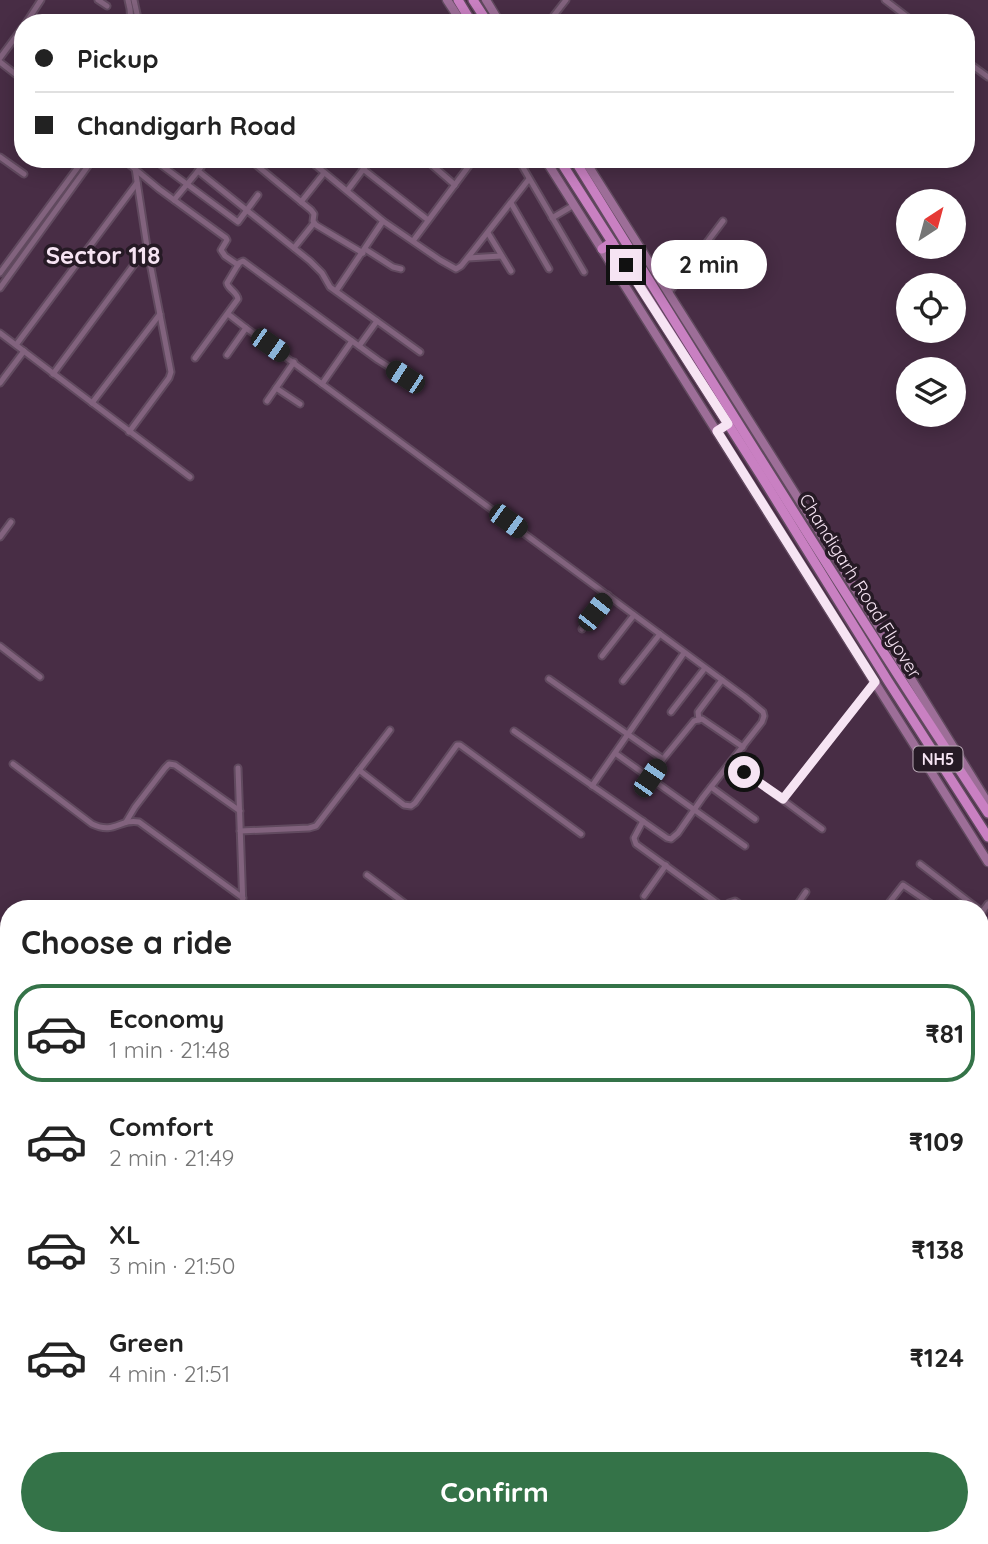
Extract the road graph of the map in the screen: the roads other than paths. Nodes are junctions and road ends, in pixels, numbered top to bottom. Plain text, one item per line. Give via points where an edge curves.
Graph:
1 (97, 0) edge
2 (566, 0) edge
3 (885, 0) edge
4 (107, 6) dead end
5 (555, 14) edge
6 (903, 14) edge
7 (14, 40) edge
8 (0, 60) edge
9 (14, 72) edge
10 (16, 168) edge
11 (77, 168) edge
12 (86, 168) edge
13 (165, 168) edge
14 (260, 168) edge
15 (318, 168) edge
16 (435, 168) edge
17 (467, 168) edge
18 (523, 168) edge
19 (551, 168) edge
20 (565, 168) edge
21 (580, 168) edge
22 (587, 168) edge
23 (135, 169) joint
24 (363, 169) joint
25 (198, 170) joint
26 (324, 173) junction
27 (24, 174) dead end
28 (529, 179) junction
29 (137, 183) junction
30 (187, 184) junction
31 (455, 185) junction
32 (347, 191) junction
33 (598, 191) junction
34 (258, 195) dead end
35 (174, 200) junction
36 (301, 202) junction
37 (511, 203) junction
38 (574, 205) junction
39 (247, 209) junction
40 (552, 218) junction
41 (428, 220) junction
42 (383, 221) junction
43 (723, 221) dead end
44 (314, 223) junction
45 (488, 233) junction
46 (413, 241) junction
47 (612, 242) junction
48 (147, 247) junction
49 (294, 248) junction
50 (602, 249) junction
51 (364, 251) junction
52 (501, 256) junction
53 (468, 258) junction
54 (237, 265) junction
55 (401, 269) dead end
56 (549, 269) dead end
57 (511, 271) dead end
58 (584, 272) dead end
59 (0, 273) edge
60 (1, 285) edge
61 (336, 291) junction
62 (668, 294) junction
63 (160, 314) junction
64 (228, 314) junction
65 (377, 320) junction
66 (246, 328) junction
67 (0, 333) edge
68 (352, 341) junction
69 (16, 345) junction
70 (359, 346) junction
71 (24, 351) junction
72 (420, 352) dead end
73 (227, 355) dead end
74 (195, 358) dead end
75 (294, 362) junction
76 (712, 372) junction
77 (53, 374) junction
78 (405, 377) dead end
79 (0, 383) edge
80 (322, 384) junction
81 (276, 388) junction
82 (267, 401) dead end
83 (92, 403) junction
84 (300, 404) dead end
85 (728, 424) junction
86 (717, 431) junction
87 (129, 432) junction
88 (190, 477) dead end
89 (11, 522) dead end
90 (0, 537) edge
91 (608, 595) junction
92 (634, 615) junction
93 (582, 629) dead end
94 (660, 634) junction
95 (0, 646) edge
96 (684, 653) junction
97 (602, 656) dead end
98 (705, 668) junction
99 (40, 677) dead end
100 (549, 679) dead end
101 (722, 680) junction
102 (623, 681) dead end
103 (875, 682) junction
104 (671, 712) dead end
105 (699, 720) junction
106 (390, 730) dead end
107 (514, 731) dead end
108 (628, 734) junction
109 (743, 747) junction
110 (615, 753) junction
111 (663, 759) junction
112 (732, 762) junction
113 (13, 764) dead end
114 (238, 768) dead end
115 (359, 770) junction
116 (650, 778) junction
117 (592, 786) junction
118 (711, 787) junction
119 (783, 799) junction
120 (988, 803) edge
121 (240, 811) junction
122 (694, 811) junction
123 (988, 813) edge
124 (755, 819) dead end
125 (643, 821) junction
126 (126, 822) junction
127 (822, 829) dead end
128 (240, 831) junction
129 (581, 834) dead end
130 (988, 837) edge
131 (745, 846) dead end
132 (988, 862) edge
133 (920, 864) dead end
134 (667, 865) junction
135 (367, 875) dead end
136 (806, 892) dead end
137 (644, 897) dead end
138 (243, 898) joint
139 (400, 900) edge
140 (713, 900) edge
141 (800, 900) edge
142 (891, 900) edge
143 (925, 900) edge
144 (966, 900) edge

1 - 4 street
2 - 5 street
3 - 6 street
7 - 8 street
8 - 9 street
10 - 27 street
11 - 59 street
12 - 60 street
13 - 30 street
14 - 36 street
15 - 26 street
16 - 31 street
17 - 31 street
18 - 28 street
19 - 38 main road
20 - 47 highway, NH5
21 - 33 highway, NH5
22 - 33 main road
23 - 29 street
23 - 35 street
24 - 32 street
24 - 41 street
25 - 30 street
25 - 39 street
26 - 32 street
26 - 36 street
28 - 37 street
28 - 40 street
29 - 48 street
29 - 69 street
30 - 35 street
30 - 39 street via 238,222
31 - 41 street
32 - 42 street
33 - 62 main road
33 - 76 highway, NH5
34 - 39 street
35 - 54 street via 226,238 221,250
36 - 44 street via 313,212
37 - 45 street
37 - 56 street
38 - 40 street
38 - 50 main road
39 - 49 street
40 - 58 street
41 - 46 street
42 - 46 street
42 - 51 street
43 - 62 street
44 - 49 street
44 - 51 street
45 - 52 street
45 - 53 street
46 - 53 street via 454,268
47 - 50 highway
47 - 85 highway, NH5
48 - 63 street
48 - 77 street
49 - 61 street
50 - 86 main road
51 - 55 street
51 - 61 street
52 - 53 street
52 - 57 street
54 - 64 street via 227,283 238,297
54 - 68 street via 244,261
61 - 65 street
62 - 76 main road
63 - 83 street
63 - 87 street via 170,375
64 - 66 street
64 - 74 street
65 - 70 street
65 - 72 street
66 - 73 street
66 - 75 street
67 - 69 street
68 - 70 street
68 - 80 street
69 - 71 street
70 - 78 street
71 - 77 street
71 - 79 street
75 - 80 street
75 - 81 street
76 - 120 main road
76 - 123 highway, Chandigarh Road Flyover / NH5 via 716,388
77 - 83 street
80 - 91 street
81 - 82 street
81 - 84 street
83 - 87 street
85 - 86 highway
85 - 130 highway, Chandigarh Road Flyover / NH5
86 - 103 main road
87 - 88 street
89 - 90 street
91 - 92 street
91 - 93 street
92 - 94 street
92 - 97 street
94 - 96 street
94 - 102 street
95 - 99 street
96 - 98 street
96 - 108 street
98 - 101 street
98 - 104 street
100 - 108 street
101 - 105 street via 698,712
101 - 109 street via 763,712 762,722
103 - 119 street
103 - 132 main road
105 - 109 street
105 - 111 street via 694,720
106 - 115 street
107 - 117 street
108 - 110 street
108 - 111 street
109 - 112 street
110 - 116 street
110 - 117 street
111 - 116 street
112 - 118 street
112 - 119 street
113 - 126 street via 92,824 108,829
114 - 121 street
115 - 128 street via 316,826
115 - 129 street via 411,806 460,745
116 - 122 street
117 - 125 street
118 - 122 street
118 - 124 street
119 - 127 street
121 - 126 street via 169,764
121 - 128 street
122 - 125 street via 671,839
122 - 131 street
125 - 134 street via 634,842
126 - 138 street via 139,822
128 - 138 street
133 - 144 street
134 - 137 street
134 - 140 street
135 - 139 street
136 - 141 street
142 - 143 street via 903,885

